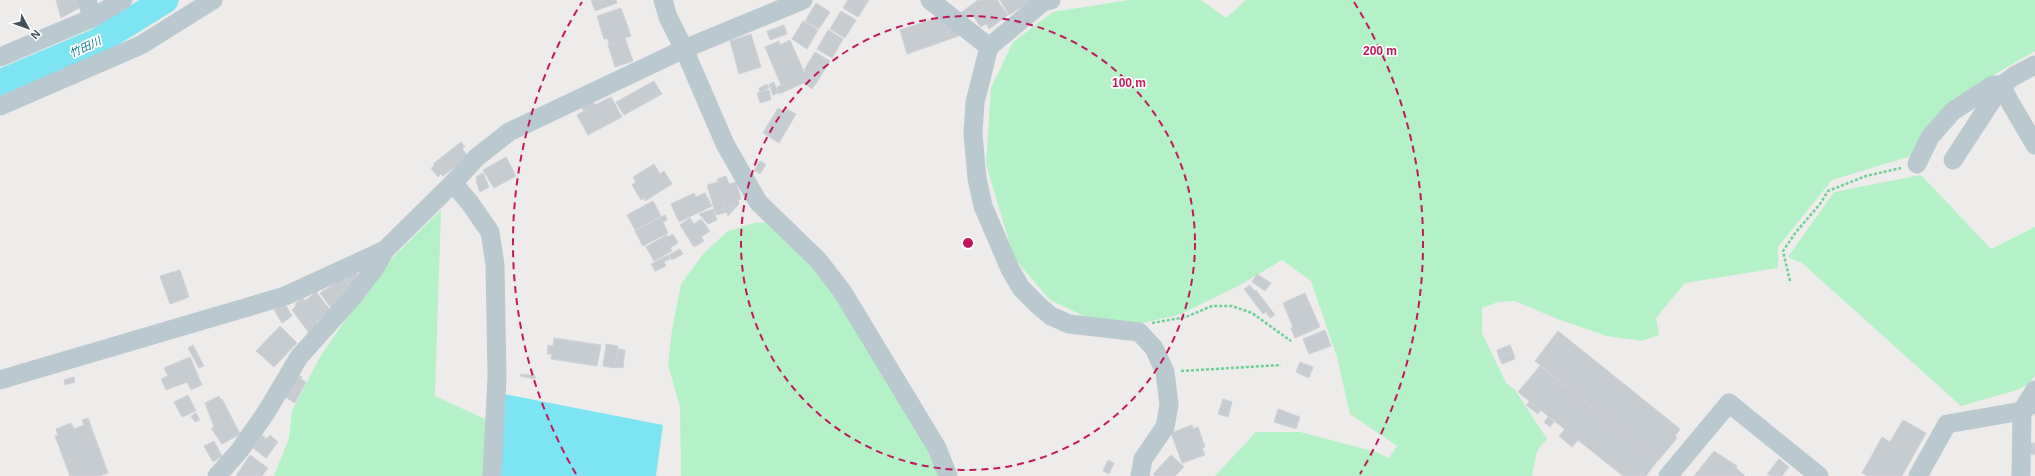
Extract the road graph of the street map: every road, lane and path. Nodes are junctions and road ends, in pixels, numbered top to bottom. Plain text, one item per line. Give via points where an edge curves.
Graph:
1 (123, 0) edge
2 (214, 0) edge
3 (662, 0) edge
4 (803, 0) edge
5 (930, 0) edge
6 (1051, 0) edge
7 (89, 9) edge
8 (989, 47) junction
9 (684, 49) junction
10 (0, 57) edge
11 (2035, 65) edge
12 (2002, 85) junction
13 (0, 106) edge
14 (2035, 145) edge
15 (1953, 160) dead end
16 (1917, 164) joint
17 (454, 183) junction
18 (385, 250) junction
19 (1790, 281) dead end
20 (1139, 332) junction
21 (1291, 341) dead end
22 (1281, 365) dead end
23 (1165, 372) junction
24 (0, 380) edge
25 (2035, 390) edge
26 (2028, 407) edge
27 (217, 476) edge
28 (492, 476) edge
29 (948, 476) edge
30 (1140, 476) edge
31 (1668, 476) edge
32 (1819, 476) edge
33 (1918, 476) edge
34 (2021, 476) edge

1 - 7 street
2 - 13 street via 141,46
3 - 9 street
4 - 9 street
5 - 8 street
6 - 8 street via 1043,2
7 - 10 street
8 - 20 street via 975,102 973,134 976,178 983,206 1010,269 1021,288 1051,316 1069,324
9 - 17 street via 510,132 476,158
9 - 29 street via 725,144 758,202 818,260 842,291 937,448
11 - 12 street
12 - 14 street
12 - 15 street
12 - 16 street via 1994,85 1953,111 1930,136
16 - 19 path via 1866,176 1828,191 1783,251
17 - 18 street
17 - 28 street via 490,232 495,266 497,377
18 - 24 street via 285,296
18 - 27 street via 375,268 351,299 299,357 267,411 240,450
20 - 21 path via 1150,324 1186,317 1212,306 1232,306 1252,313
20 - 23 street via 1154,348
22 - 23 path
23 - 30 street via 1169,405 1166,428 1143,459
25 - 26 street
26 - 33 street via 1946,424
26 - 34 street
31 - 32 street via 1729,403

